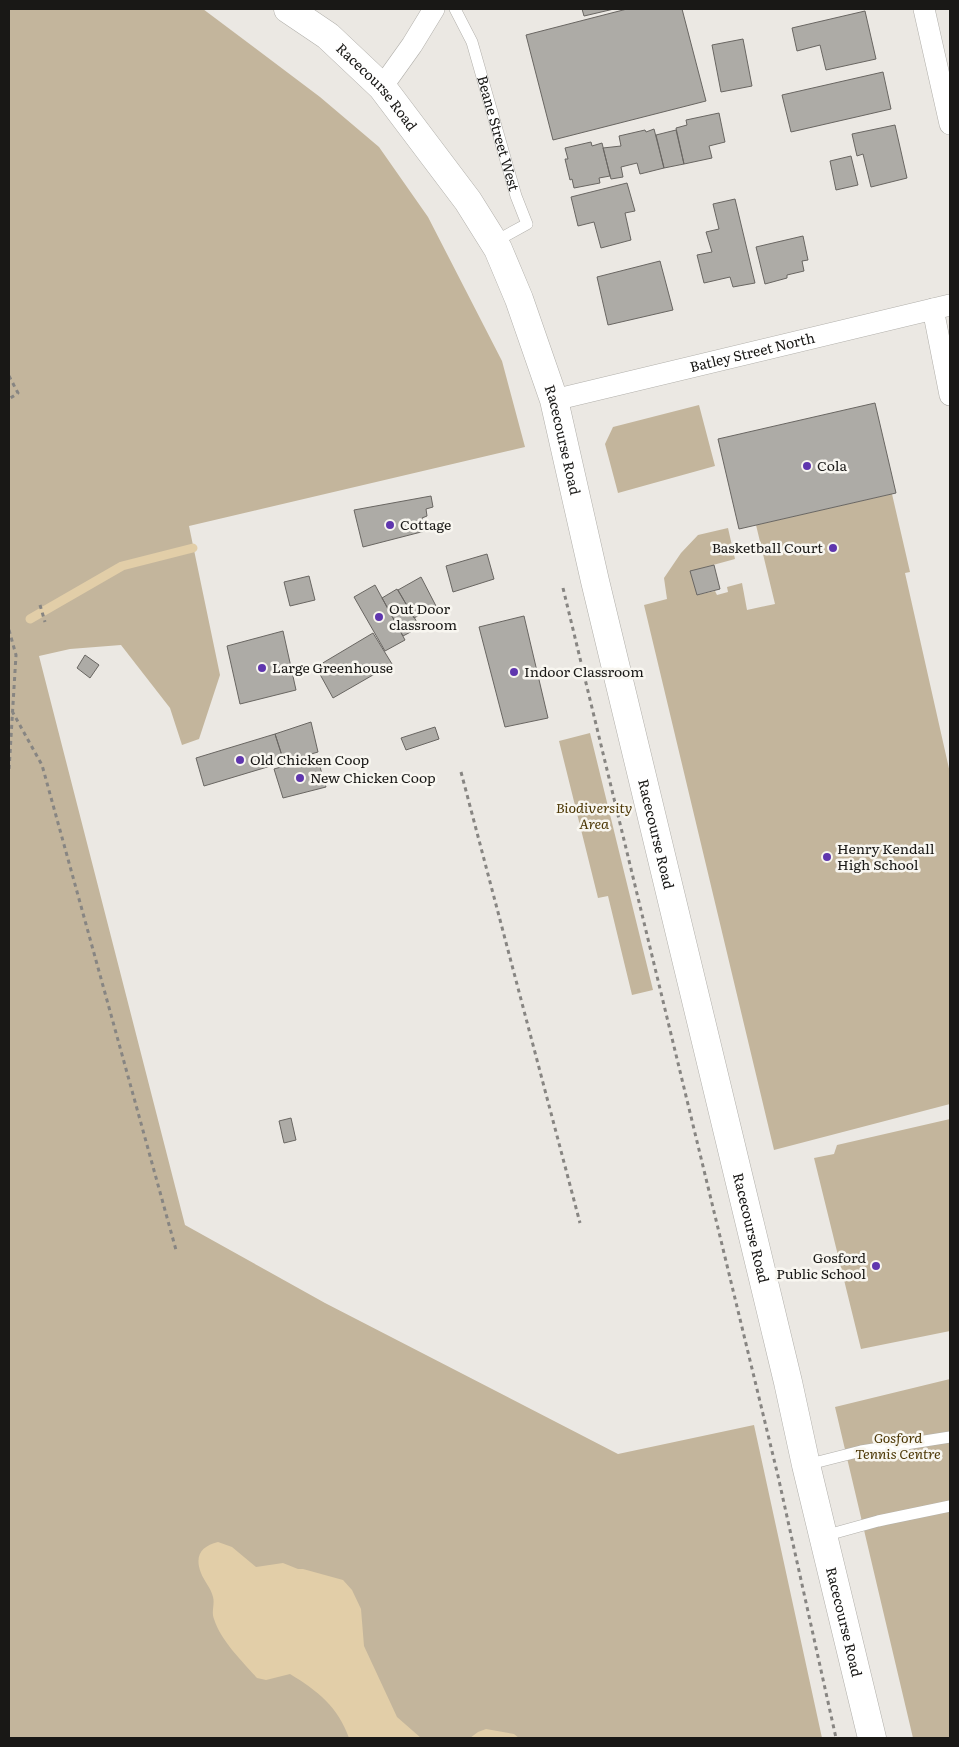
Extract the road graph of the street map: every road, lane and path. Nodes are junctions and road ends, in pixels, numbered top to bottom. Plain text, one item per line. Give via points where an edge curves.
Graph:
1 (288, 9) edge
2 (434, 9) edge
3 (455, 9) edge
4 (924, 9) edge
5 (382, 87) junction
6 (950, 124) edge
7 (494, 242) junction
8 (941, 307) edge
9 (9, 376) edge
10 (950, 395) edge
11 (9, 398) edge
12 (554, 400) junction
13 (563, 588) dead end
14 (40, 604) dead end
15 (44, 622) dead end
16 (9, 630) edge
17 (12, 712) junction
18 (9, 770) edge
19 (460, 772) dead end
20 (580, 1223) dead end
21 (176, 1250) dead end
22 (950, 1437) edge
23 (806, 1464) junction
24 (950, 1506) edge
25 (824, 1536) junction
26 (836, 1738) edge
27 (872, 1738) edge

1 - 5 main road, Racecourse Road via 328,36
2 - 5 street
3 - 7 lane, Beane Street West via 472,42 527,224
4 - 6 street
5 - 7 main road, Racecourse Road via 468,201
7 - 12 main road, Racecourse Road via 519,299
8 - 10 street
8 - 12 street, Batley Street North
9 - 11 path via 18,393
12 - 23 main road, Racecourse Road
13 - 26 path via 778,1476
14 - 15 path
16 - 17 path via 16,655
17 - 18 path
17 - 21 path via 42,765
19 - 20 path
22 - 23 lane
23 - 25 main road, Racecourse Road
24 - 25 lane
25 - 27 main road, Racecourse Road

